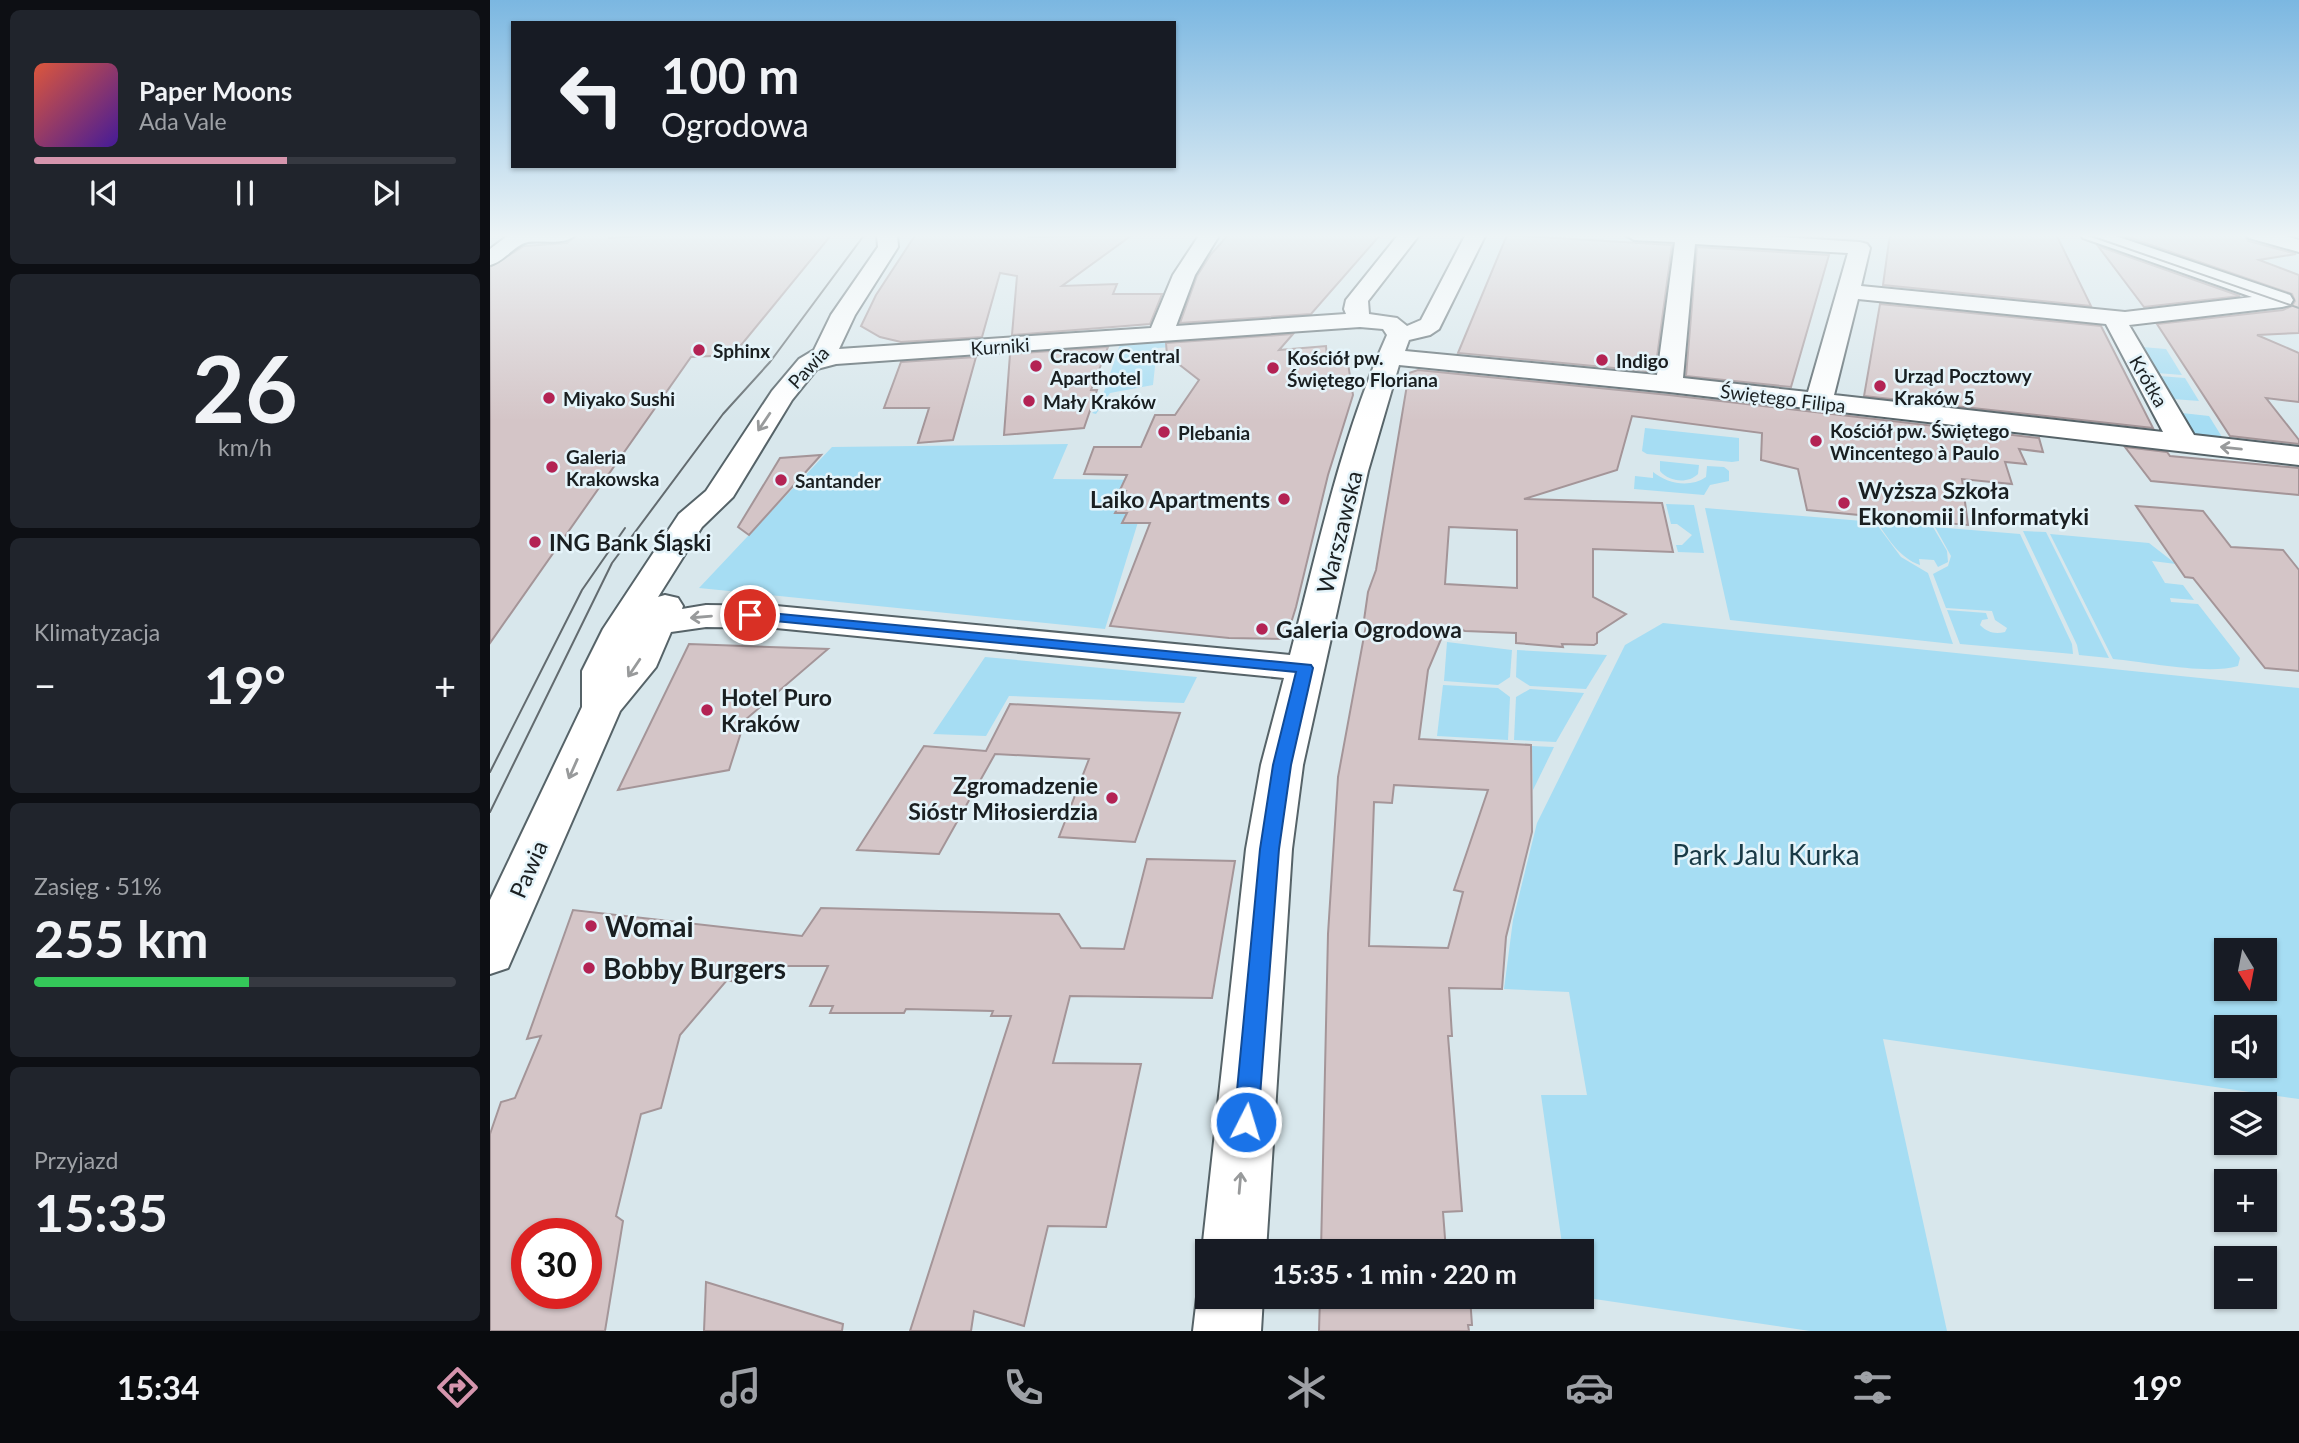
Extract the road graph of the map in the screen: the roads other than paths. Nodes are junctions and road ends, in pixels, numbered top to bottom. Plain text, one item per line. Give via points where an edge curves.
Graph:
1 (855, 296) edge
2 (1176, 296) edge
3 (1360, 296) edge
4 (1445, 296) edge
5 (1679, 296) edge
6 (1846, 296) edge
7 (1898, 296) edge
8 (2271, 296) edge
9 (2291, 303) edge
10 (2117, 318) junction
11 (1360, 320) junction
12 (1160, 335) junction
13 (1395, 346) junction
14 (808, 364) junction
15 (1669, 384) junction
16 (1819, 402) junction
17 (2184, 443) junction
18 (2299, 456) edge
19 (639, 626) junction
20 (1305, 668) junction
21 (503, 897) edge
22 (490, 954) edge
23 (1235, 1239) edge
24 (1229, 1309) edge
25 (1227, 1331) edge

1 - 14 street, Pawia via 831,344
2 - 12 street
3 - 11 street via 1355,309
4 - 13 street via 1431,324
5 - 15 street
6 - 16 street
7 - 10 street
8 - 9 street
9 - 10 street
10 - 17 street, Krótka via 2118,328
11 - 12 street, Kurniki
11 - 13 street, Kurniki via 1397,328
12 - 14 street, Kurniki via 835,357
13 - 15 street, Świętego Filipa
13 - 20 street, Warszawska via 1353,471
14 -> 19 street, Pawia via 781,397 717,497 719,519 678,582
15 - 16 street, Świętego Filipa
16 - 17 street, Świętego Filipa
18 -> 17 street, Świętego Filipa
20 -> 19 street via 776,617 706,616
19 -> 21 street, Pawia via 637,667 602,707
23 -> 20 street, Warszawska via 1269,849 1282,765
21 - 22 street, Pawia
24 - 25 street

